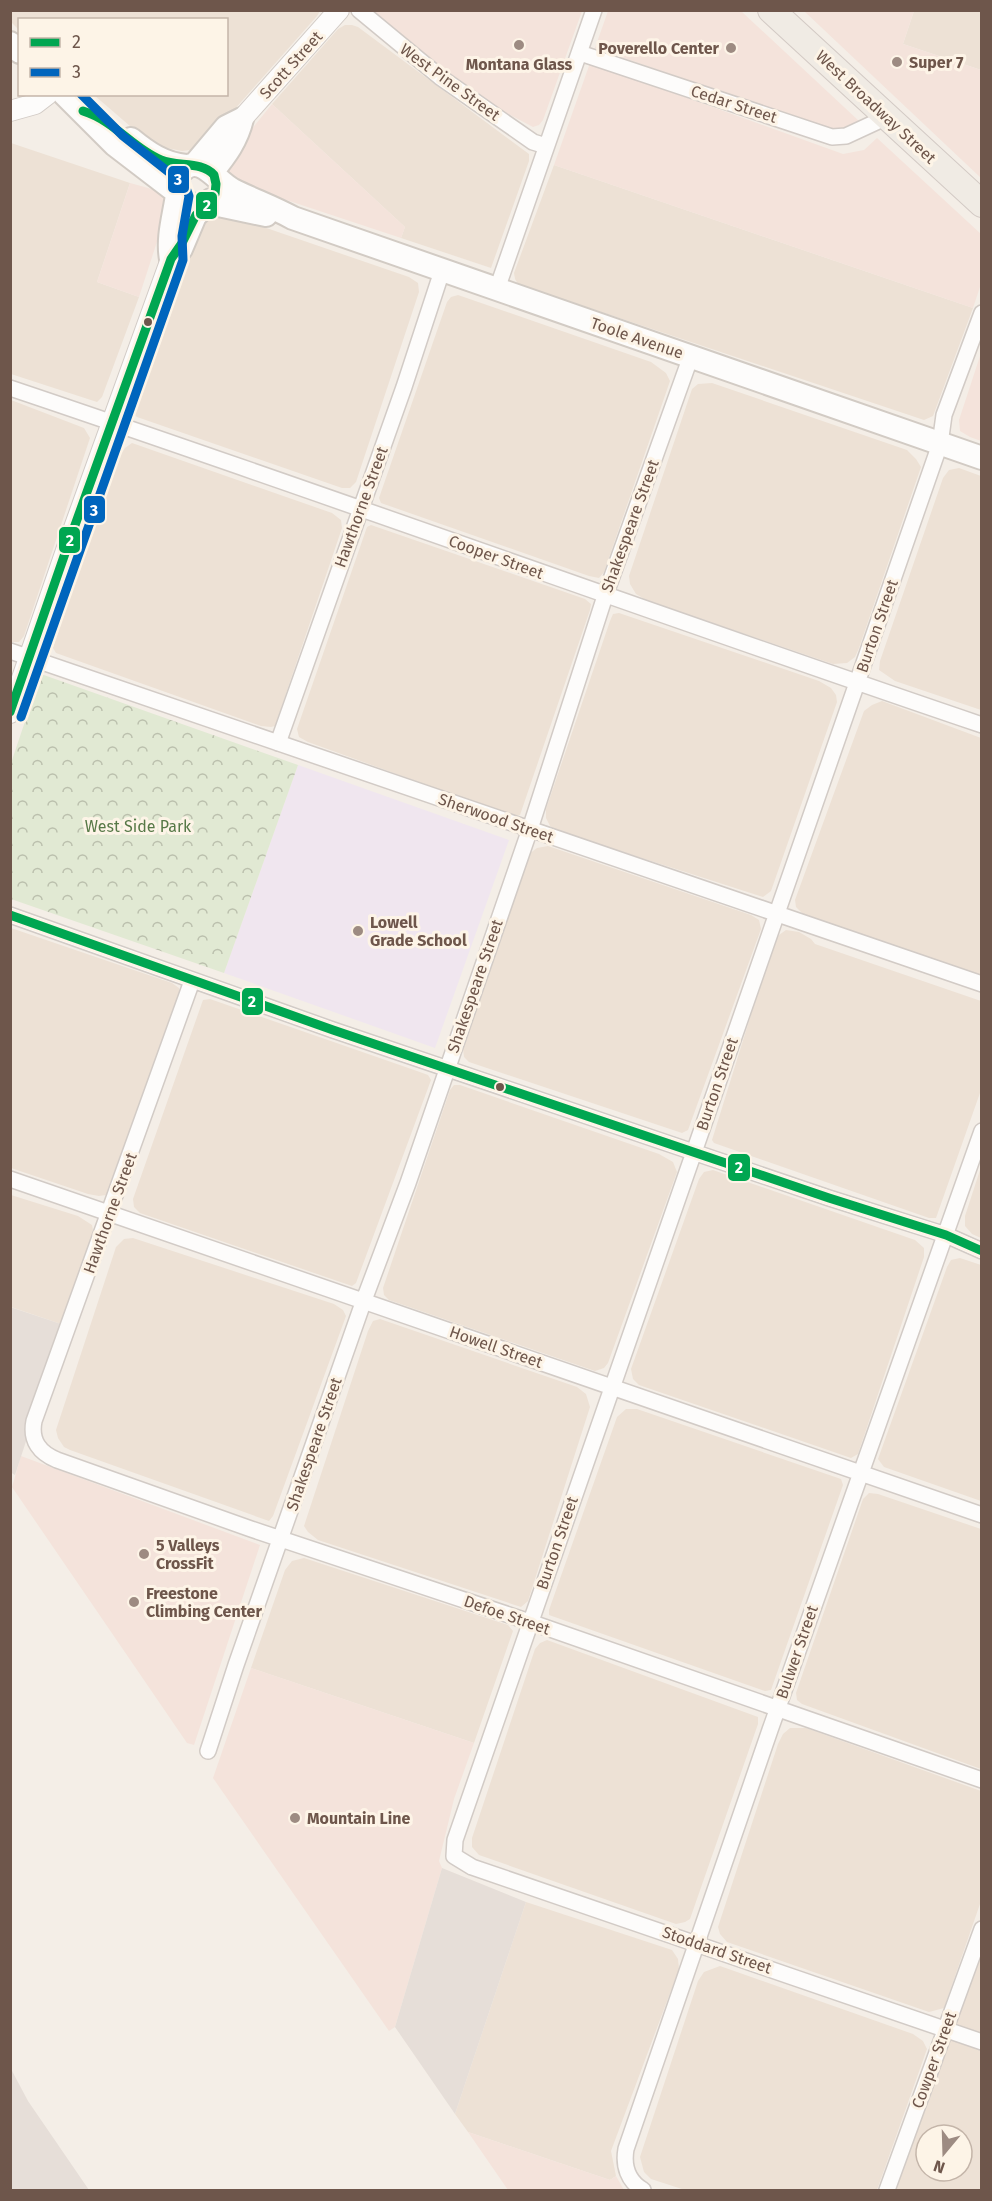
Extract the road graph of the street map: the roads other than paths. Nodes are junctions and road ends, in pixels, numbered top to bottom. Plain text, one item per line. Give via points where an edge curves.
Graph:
1 (339, 10) edge
2 (359, 10) edge
3 (594, 10) edge
4 (771, 10) edge
5 (579, 53) junction
6 (45, 96) edge
7 (66, 96) edge
8 (10, 111) edge
9 (83, 111) junction
10 (887, 117) junction
11 (242, 119) joint
12 (546, 146) junction
13 (202, 170) junction
14 (176, 193) junction
15 (981, 204) edge
16 (206, 205) junction
17 (293, 218) junction
18 (171, 259) junction
19 (442, 271) junction
20 (497, 289) junction
21 (981, 313) edge
22 (691, 356) junction
23 (10, 388) edge
24 (113, 423) junction
25 (940, 444) junction
26 (981, 458) edge
27 (360, 508) junction
28 (605, 596) junction
29 (10, 651) edge
30 (30, 658) junction
31 (857, 683) junction
32 (10, 713) edge
33 (981, 725) edge
34 (278, 743) junction
35 (530, 829) junction
36 (776, 914) junction
37 (10, 915) edge
38 (192, 981) junction
39 (981, 984) edge
40 (447, 1068) junction
41 (981, 1131) edge
42 (694, 1151) junction
43 (10, 1179) edge
44 (110, 1213) junction
45 (946, 1235) junction
46 (981, 1251) edge
47 (364, 1300) junction
48 (610, 1387) junction
49 (36, 1444) joint
50 (861, 1474) junction
51 (981, 1515) edge
52 (281, 1538) junction
53 (530, 1622) junction
54 (778, 1708) junction
55 (208, 1751) dead end
56 (981, 1780) edge
57 (454, 1856) joint
58 (981, 1929) edge
59 (696, 1943) junction
60 (946, 2030) junction
61 (981, 2042) edge
62 (643, 2190) edge
63 (887, 2190) edge

1 - 11 street, Scott Street
2 - 12 street, West Pine Street via 440,77 533,142
3 - 5 street
4 - 10 main road, West Broadway Street
5 - 10 street, Cedar Street via 832,137 853,134
5 - 12 street
6 - 8 street via 35,104
7 - 9 main road, Toole Avenue
9 - 13 main road, Toole Avenue via 94,114 154,157
9 - 14 main road, Toole Avenue via 115,145
10 - 15 main road, West Broadway Street
11 - 13 main road via 226,127
12 - 20 street
13 - 14 main road via 177,175
13 - 16 main road via 215,191
13 - 17 main road, Toole Avenue via 231,189
14 - 16 main road via 190,205
14 - 18 main road
16 - 17 main road, Toole Avenue
16 - 18 main road via 195,216 181,249
17 - 19 main road, Toole Avenue
18 - 24 street
19 - 20 main road, Toole Avenue
19 - 27 street, Hawthorne Street
20 - 22 main road, Toole Avenue
21 - 25 street, Burton Street via 944,415
22 - 25 main road, Toole Avenue
22 - 28 street, Shakespeare Street
23 - 24 street, Cooper Street
24 - 27 street, Cooper Street
24 - 30 street
25 - 26 main road, Toole Avenue
25 - 31 street, Burton Street
27 - 28 street, Cooper Street
27 - 34 street, Hawthorne Street
28 - 31 street, Cooper Street
28 - 35 street, Shakespeare Street
29 - 30 street, Sherwood Street
30 - 32 street
30 - 34 street, Sherwood Street
31 - 33 street, Cooper Street
31 - 36 street, Burton Street
34 - 35 street, Sherwood Street
35 - 36 street, Sherwood Street
35 - 40 street, Shakespeare Street
36 - 39 street, Sherwood Street
36 - 42 street, Burton Street
37 - 38 street
38 - 40 street
38 - 44 street, Hawthorne Street
40 - 42 street
40 - 47 street, Shakespeare Street
41 - 45 street, Bulwer Street
42 - 45 street
42 - 48 street, Burton Street
43 - 44 street, Howell Street
44 - 47 street, Howell Street
44 - 49 street, Hawthorne Street via 34,1421
45 - 46 street
45 - 50 street, Bulwer Street
47 - 48 street, Howell Street
47 - 52 street, Shakespeare Street
48 - 50 street, Howell Street
48 - 53 street, Burton Street
49 - 52 street, Defoe Street via 44,1454 57,1460
50 - 51 street, Howell Street
50 - 54 street, Bulwer Street
52 - 53 street, Defoe Street
52 - 55 street, Shakespeare Street
53 - 54 street, Defoe Street
53 - 57 street, Burton Street via 455,1840
54 - 56 street, Defoe Street
54 - 59 street, Bulwer Street
57 - 59 street, Stoddard Street via 472,1867
58 - 60 street, Cowper Street
59 - 60 street, Stoddard Street
59 - 62 street, Bulwer Street via 626,2149 629,2176
60 - 61 street, Stoddard Street
60 - 63 street, Cowper Street

